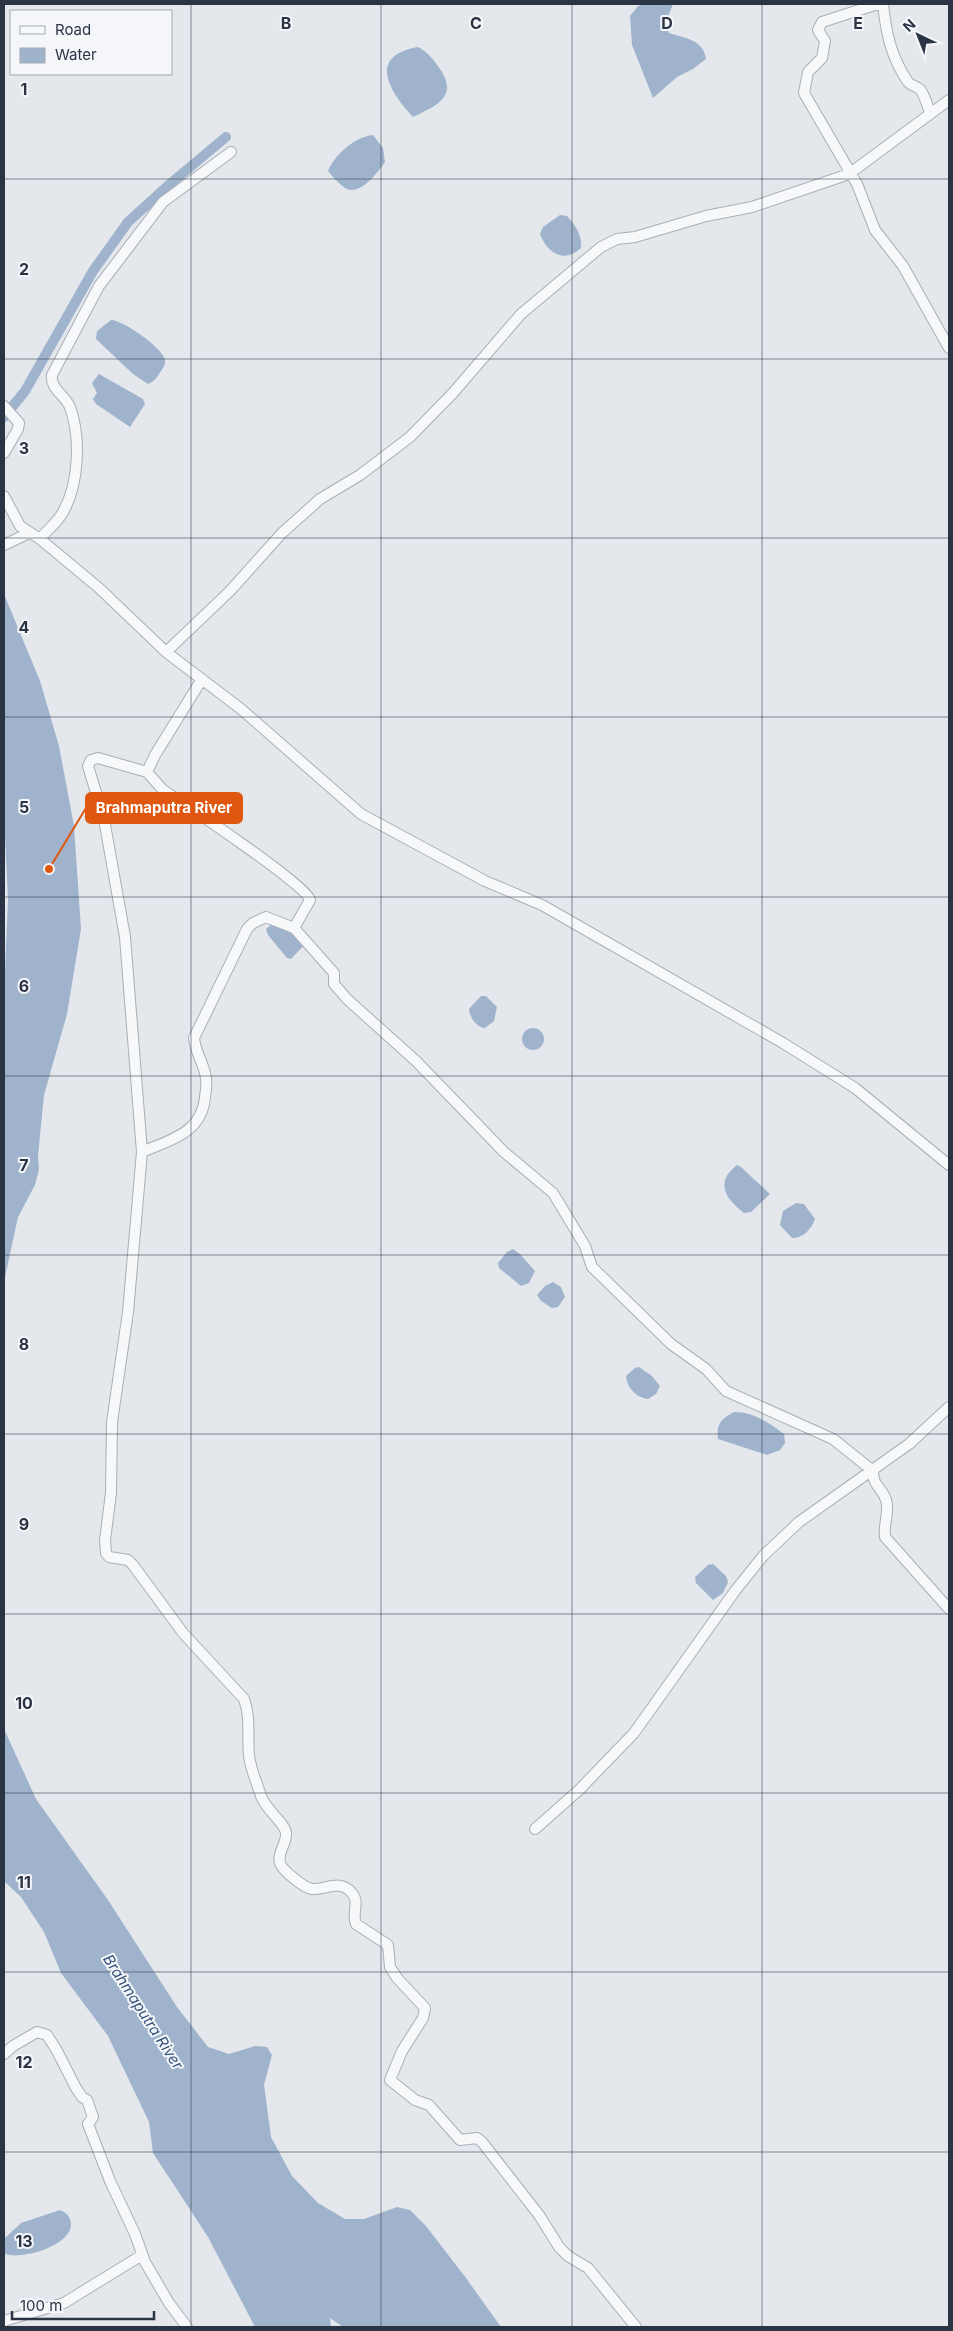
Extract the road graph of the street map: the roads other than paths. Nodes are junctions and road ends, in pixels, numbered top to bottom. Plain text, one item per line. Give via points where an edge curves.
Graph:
1 (878, 4) edge
2 (883, 4) edge
3 (949, 100) edge
4 (930, 112) junction
5 (231, 152) dead end
6 (850, 174) junction
7 (949, 348) edge
8 (4, 406) edge
9 (4, 453) edge
10 (4, 496) edge
11 (29, 533) junction
12 (40, 539) junction
13 (4, 546) edge
14 (166, 652) junction
15 (202, 679) junction
16 (147, 772) junction
17 (294, 928) junction
18 (142, 1152) junction
19 (949, 1165) edge
20 (949, 1407) edge
21 (873, 1471) junction
22 (949, 1609) edge
23 (535, 1829) dead end
24 (4, 2054) edge
25 (142, 2255) junction
26 (4, 2320) edge
27 (187, 2327) edge
28 (636, 2327) edge

1 - 6 street via 822,22 818,30 825,41 822,58 808,72 804,93
2 - 4 street via 886,31 894,56 910,84 922,92
3 - 4 street
4 - 6 street
5 - 12 street via 163,202 99,286 52,375 53,384 69,406 76,433 76,457 74,481 63,512
6 - 7 street via 874,230 903,266
6 - 14 street via 752,208 706,216 617,239 601,247 521,314 410,437 360,475 320,499 282,533 230,591
8 - 9 street via 19,423
10 - 11 street via 16,520
11 - 12 street
11 - 13 street
12 - 14 street via 99,588
14 - 15 street
15 - 16 street via 154,755
15 - 19 street via 291,751 361,814 485,881 542,905 783,1043 855,1088
16 - 17 street via 163,790 307,893 310,900
16 - 18 street via 98,758 91,760 88,766 104,819 125,937
17 - 18 street via 266,917 247,929 194,1038 207,1080 201,1115 194,1127 180,1136
17 - 21 street via 329,966 334,974 334,984 347,999 416,1061 504,1152 553,1193 585,1246 592,1268 615,1292 671,1344 706,1369 726,1391 833,1439
18 - 28 street via 128,1312 112,1422 106,1553 110,1557 128,1560 133,1565 183,1633 244,1699 249,1712 249,1757 265,1804 285,1828 280,1854 285,1872 312,1889 338,1886 353,1893 356,1924 388,1945 390,1967 425,2008 423,2018 402,2051 390,2080 415,2100 430,2105 460,2140 477,2138 482,2142 539,2215 559,2247 588,2268
20 - 21 street via 909,1444
21 - 22 street via 873,1479 887,1501 886,1537
21 - 23 street via 799,1522 763,1556 634,1733 580,1790
24 - 25 street via 37,2032 43,2032 51,2042 76,2088 87,2100 93,2117 88,2124 96,2147
25 - 26 street via 64,2303
25 - 27 street via 169,2303

